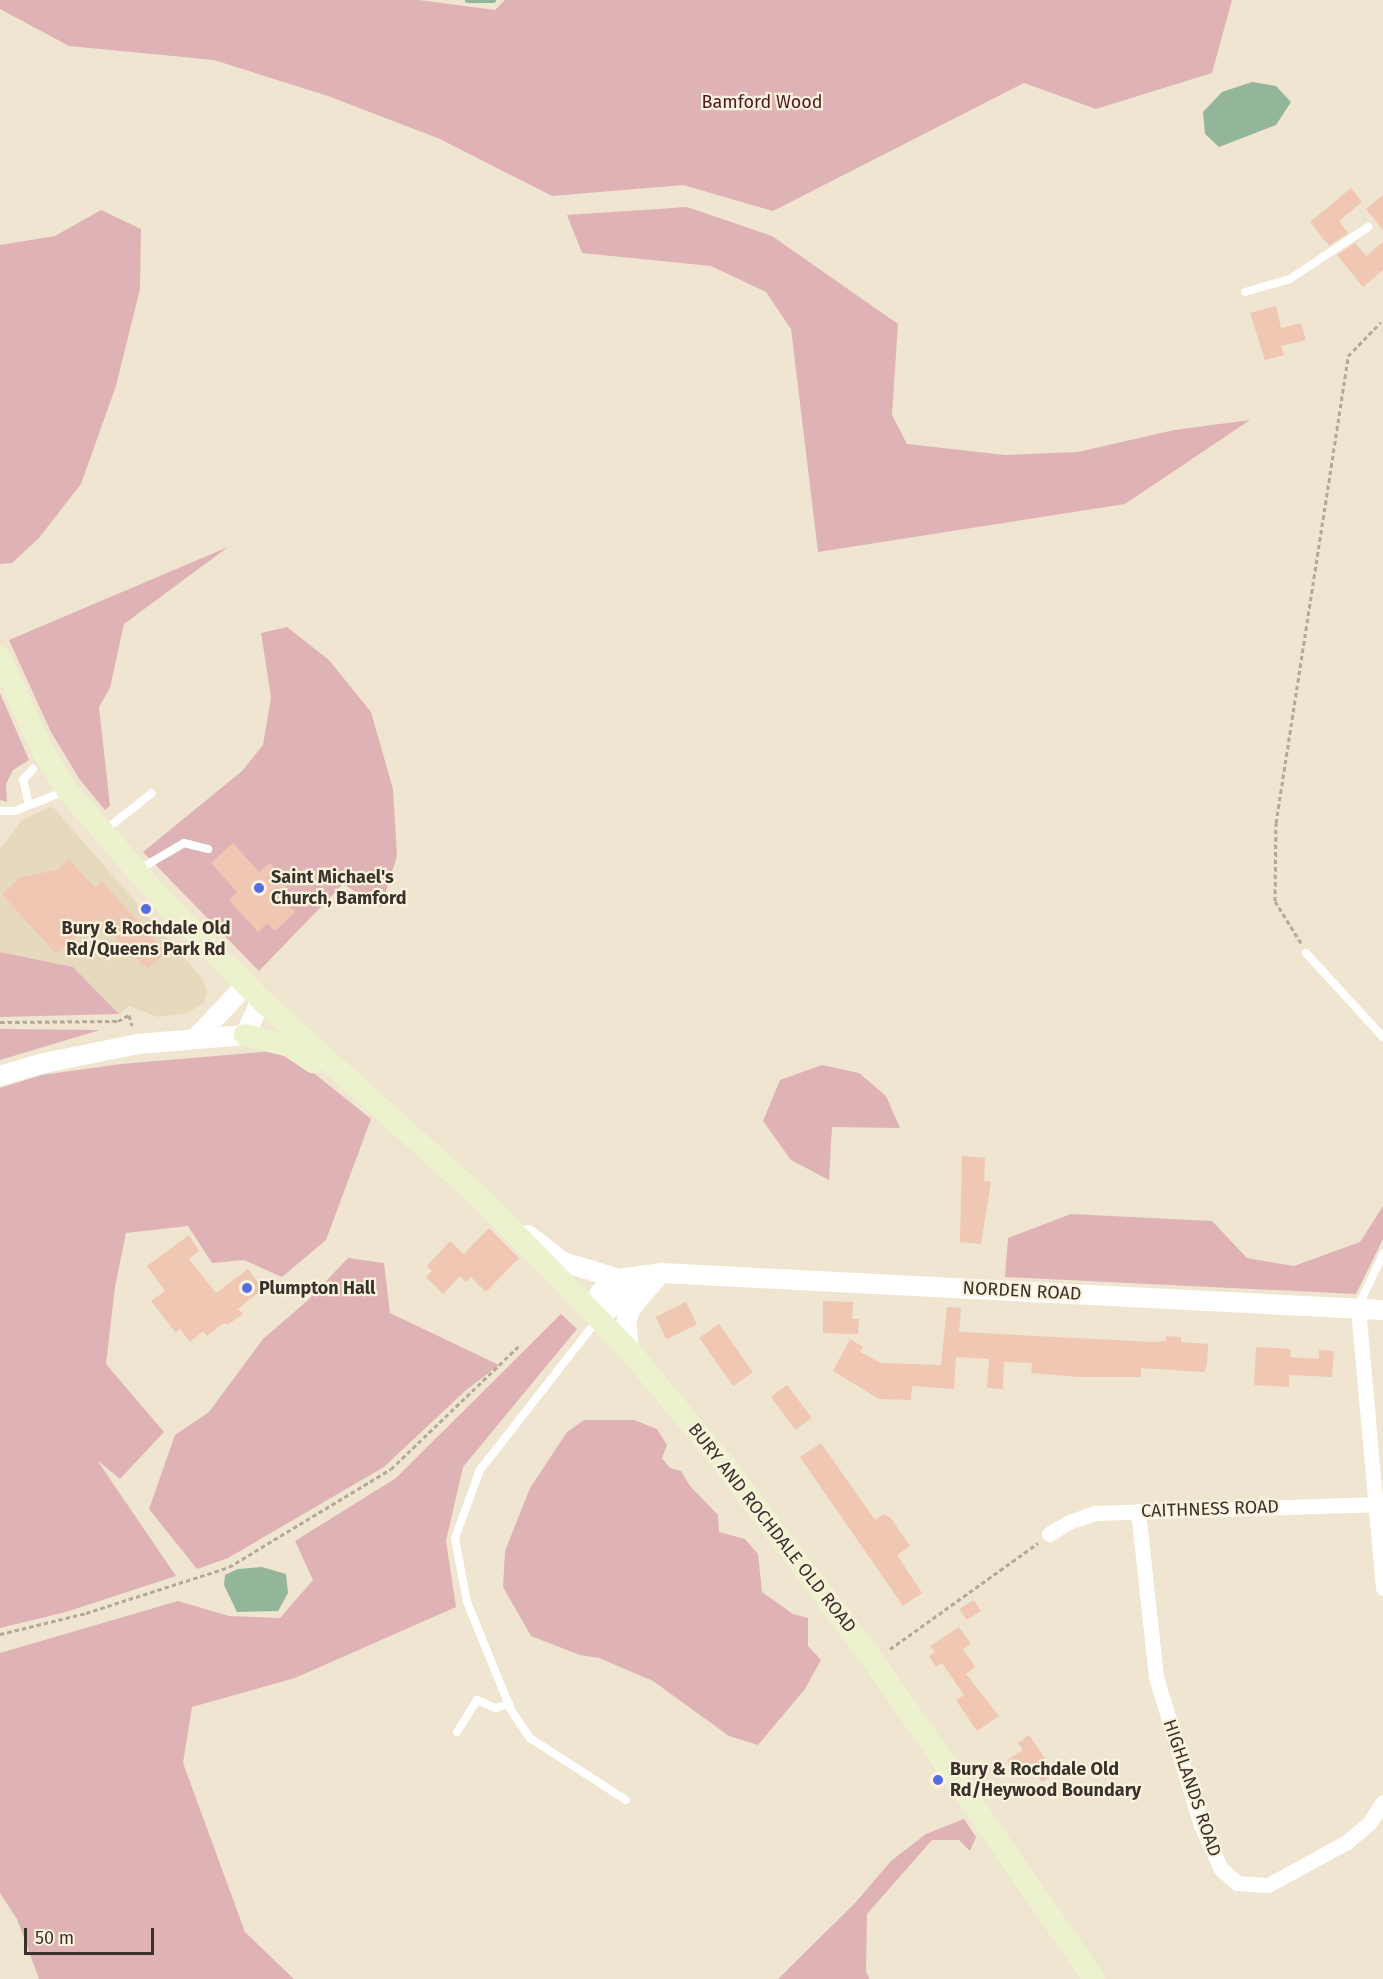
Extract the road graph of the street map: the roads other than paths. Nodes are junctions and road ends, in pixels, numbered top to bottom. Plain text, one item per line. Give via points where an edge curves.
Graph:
1 (1368, 227) dead end
2 (1245, 292) dead end
3 (0, 657) edge
4 (33, 770) dead end
5 (67, 790) junction
6 (152, 792) dead end
7 (28, 805) junction
8 (0, 811) edge
9 (102, 832) junction
10 (208, 849) dead end
11 (136, 871) junction
12 (1306, 952) road end
13 (254, 993) junction
14 (245, 1035) junction
15 (1383, 1038) edge
16 (195, 1039) junction
17 (0, 1076) edge
18 (397, 1121) junction
19 (486, 1203) junction
20 (1383, 1254) edge
21 (661, 1273) junction
22 (619, 1279) junction
23 (1358, 1308) junction
24 (1383, 1310) edge
25 (594, 1314) junction
26 (629, 1350) junction
27 (1376, 1504) junction
28 (1137, 1511) junction
29 (1048, 1534) road end
30 (1382, 1568) edge
31 (1383, 1588) edge
32 (509, 1704) junction
33 (457, 1732) dead end
34 (626, 1800) dead end
35 (1383, 1802) edge
36 (1094, 1979) edge

1 - 2 lane via 1290,279
3 - 5 main road, BURY AND ROCHDALE OLD ROAD via 43,752
4 - 7 lane via 23,780
5 - 7 lane
5 - 9 main road, BURY AND ROCHDALE OLD ROAD
6 - 9 lane
7 - 8 lane
9 - 11 main road, BURY AND ROCHDALE OLD ROAD
10 - 11 lane via 184,843
11 - 13 main road, BURY AND ROCHDALE OLD ROAD
12 - 15 lane
13 - 14 street
13 - 16 street
13 - 18 main road, BURY AND ROCHDALE OLD ROAD
14 - 16 street
14 - 18 main road, BURY AND ROCHDALE OLD ROAD via 289,1046 374,1112
16 - 17 street via 138,1044
18 - 19 main road, BURY AND ROCHDALE OLD ROAD
19 - 22 street via 563,1262
19 - 25 main road, BURY AND ROCHDALE OLD ROAD
20 - 23 lane
21 - 22 street, NORDEN ROAD
21 - 23 street, NORDEN ROAD
21 - 25 street
21 - 26 street via 630,1309 626,1323
22 - 25 street via 602,1292
23 - 24 street, NORDEN ROAD
23 - 27 street
25 - 26 main road, BURY AND ROCHDALE OLD ROAD
25 - 32 lane via 480,1470 455,1538 467,1602
26 - 36 main road, BURY AND ROCHDALE OLD ROAD via 773,1526 873,1660
27 - 28 street, CAITHNESS ROAD
27 - 30 street
28 - 29 street, CAITHNESS ROAD via 1095,1514
28 - 35 street, HIGHLANDS ROAD via 1156,1677 1201,1825 1221,1869 1238,1883 1268,1885 1347,1842 1370,1822
30 - 31 street
32 - 33 lane via 495,1708 477,1700
32 - 34 lane via 530,1738

